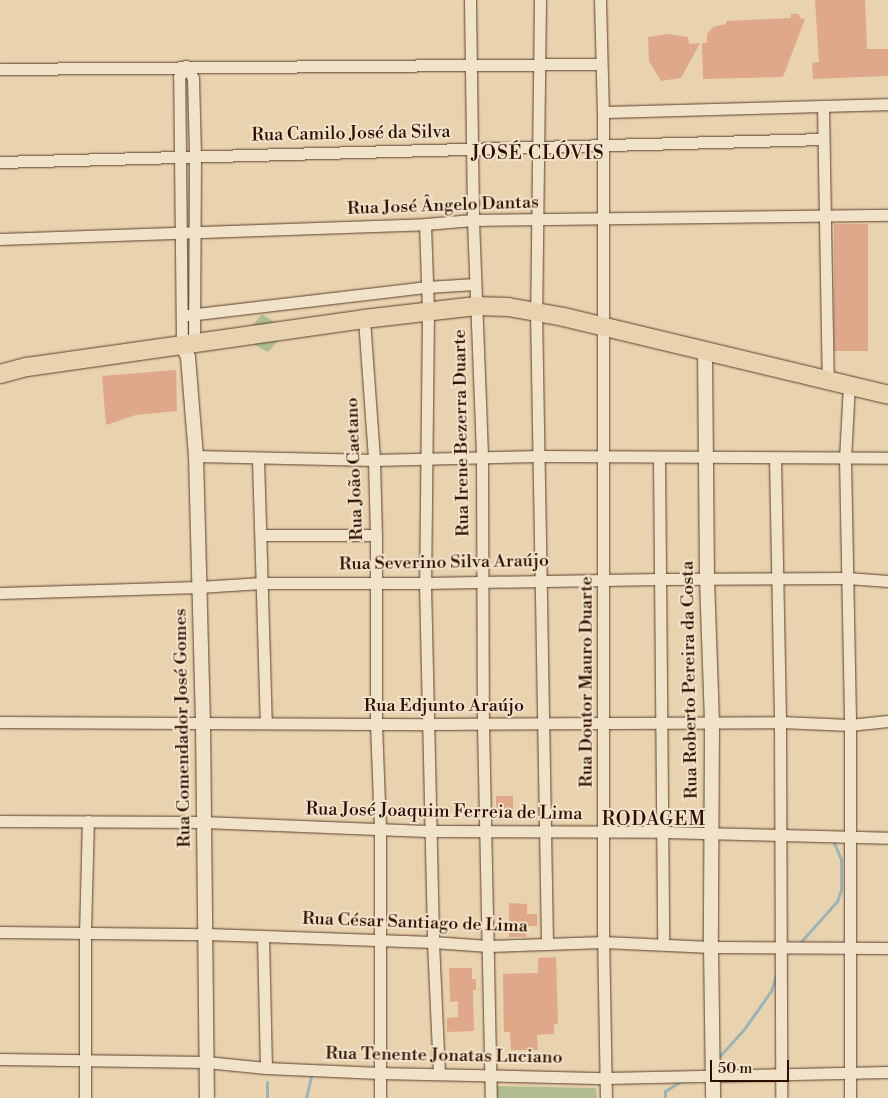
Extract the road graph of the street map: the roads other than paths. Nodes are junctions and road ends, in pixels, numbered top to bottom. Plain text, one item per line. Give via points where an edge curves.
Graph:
1 (470, 0) edge
2 (540, 0) edge
3 (600, 0) edge
4 (471, 64) junction
5 (540, 64) junction
6 (600, 64) junction
7 (186, 66) junction
8 (0, 69) edge
9 (888, 104) edge
10 (823, 106) junction
11 (603, 112) junction
12 (823, 139) junction
13 (602, 145) junction
14 (539, 147) junction
15 (472, 149) junction
16 (195, 155) junction
17 (180, 156) junction
18 (0, 162) edge
19 (826, 215) junction
20 (888, 215) edge
21 (603, 217) junction
22 (538, 219) junction
23 (473, 220) junction
24 (426, 224) junction
25 (181, 233) junction
26 (195, 233) junction
27 (0, 239) edge
28 (475, 284) junction
29 (427, 287) junction
30 (476, 306) junction
31 (428, 311) junction
32 (536, 311) junction
33 (194, 314) junction
34 (181, 315) junction
35 (364, 319) junction
36 (602, 326) junction
37 (188, 349) junction
38 (705, 351) junction
39 (0, 374) edge
40 (828, 380) junction
41 (849, 385) junction
42 (888, 395) edge
43 (196, 456) junction
44 (538, 456) junction
45 (659, 457) junction
46 (482, 458) junction
47 (602, 458) junction
48 (706, 458) junction
49 (775, 458) junction
50 (845, 458) junction
51 (888, 458) edge
52 (258, 459) junction
53 (374, 460) junction
54 (427, 460) junction
55 (262, 535) junction
56 (376, 535) junction
57 (847, 578) junction
58 (540, 579) junction
59 (605, 579) junction
60 (660, 579) junction
61 (707, 579) junction
62 (778, 579) junction
63 (888, 581) edge
64 (262, 582) junction
65 (376, 582) junction
66 (482, 582) junction
67 (425, 583) junction
68 (199, 587) junction
69 (0, 593) edge
70 (888, 721) edge
71 (0, 722) edge
72 (203, 722) junction
73 (712, 722) junction
74 (780, 722) junction
75 (604, 723) junction
76 (662, 723) junction
77 (266, 724) junction
78 (376, 724) junction
79 (430, 724) junction
80 (483, 724) junction
81 (544, 724) junction
82 (850, 725) junction
83 (0, 821) edge
84 (88, 821) junction
85 (203, 822) junction
86 (380, 829) junction
87 (546, 830) junction
88 (432, 831) junction
89 (485, 832) junction
90 (664, 832) junction
91 (605, 833) junction
92 (712, 834) junction
93 (780, 836) junction
94 (849, 837) junction
95 (888, 838) edge
96 (0, 932) edge
97 (85, 934) junction
98 (206, 934) junction
99 (263, 936) junction
100 (379, 940) junction
101 (433, 942) junction
102 (604, 942) junction
103 (547, 944) junction
104 (663, 944) junction
105 (488, 946) junction
106 (711, 947) junction
107 (780, 947) junction
108 (849, 947) junction
109 (888, 948) edge
110 (0, 1059) edge
111 (86, 1061) junction
112 (206, 1062) junction
113 (266, 1068) junction
114 (781, 1072) junction
115 (850, 1072) junction
116 (888, 1072) edge
117 (379, 1073) junction
118 (440, 1074) junction
119 (713, 1075) junction
120 (491, 1076) junction
121 (606, 1078) junction
122 (85, 1098) edge
123 (207, 1098) edge
124 (380, 1098) edge
125 (491, 1098) edge
126 (606, 1098) edge
127 (713, 1098) edge
128 (782, 1098) edge
129 (850, 1098) edge

1 - 4 street, Rua Irene Bezerra Duarte
2 - 5 street
3 - 6 street, Rua Doutor Mauro Duarte
4 - 5 street
4 - 7 street
4 - 15 street, Rua Irene Bezerra Duarte
5 - 6 street
5 - 14 street
6 - 11 street, Rua Doutor Mauro Duarte
7 - 8 street
7 - 16 street via 193,78
7 - 17 street via 179,78
9 - 10 street
10 - 11 street
10 - 12 street
11 - 13 street, Rua Doutor Mauro Duarte
12 - 13 street, Rua Camilo José da Silva
12 - 19 street
13 - 14 street, Rua Camilo José da Silva
13 - 21 street, Rua Doutor Mauro Duarte
14 - 15 street, Rua Camilo José da Silva
14 - 22 street
15 - 16 street, Rua Camilo José da Silva
15 - 23 street, Rua Irene Bezerra Duarte
16 - 17 street, Rua Camilo José da Silva
16 - 26 street
17 - 18 street, Rua Camilo José da Silva
17 - 25 street
19 - 20 street, Rua José Ângelo Dantas
19 - 21 street, Rua José Ângelo Dantas
19 - 40 street
21 - 22 street, Rua José Ângelo Dantas
21 - 36 street, Rua Doutor Mauro Duarte
22 - 23 street, Rua José Ângelo Dantas
22 - 32 street
23 - 24 street, Rua José Ângelo Dantas
23 - 28 street, Rua Irene Bezerra Duarte
24 - 26 street, Rua José Ângelo Dantas
24 - 29 street
25 - 26 street, Rua José Ângelo Dantas
25 - 27 street, Rua José Ângelo Dantas
25 - 34 street
26 - 33 street
28 - 29 street
28 - 30 street, Rua Irene Bezerra Duarte
29 - 31 street
29 - 33 street
30 - 31 main road
30 - 32 main road
30 - 46 street, Rua Irene Bezerra Duarte
31 - 35 main road
31 - 54 street
32 - 36 main road
32 - 44 street
33 - 34 street
33 - 37 street
34 - 37 street
35 - 37 main road
35 - 53 street, Rua João Caetano
36 - 38 main road
36 - 47 street, Rua Doutor Mauro Duarte
37 - 39 main road via 27,367
37 - 43 street, Rua Comendador José Gomes
38 - 40 main road
38 - 48 street, Rua Roberto Pereira da Costa
40 - 41 main road
41 - 42 main road
41 - 50 street
43 - 52 street
43 - 68 street, Rua Comendador José Gomes
44 - 46 street
44 - 47 street
44 - 58 street
45 - 47 street
45 - 48 street
45 - 60 street
46 - 54 street
46 - 66 street, Rua Irene Bezerra Duarte
47 - 59 street, Rua Doutor Mauro Duarte
48 - 49 street
48 - 61 street, Rua Roberto Pereira da Costa
49 - 50 street
49 - 62 street
50 - 51 street
50 - 57 street
52 - 53 street
52 - 55 street
53 - 54 street
53 - 56 street, Rua João Caetano
54 - 67 street
55 - 56 street
55 - 64 street
56 - 65 street, Rua João Caetano
57 - 62 street, Rua Severino Silva Araújo
57 - 63 street, Rua Severino Silva Araújo
57 - 82 street
58 - 59 street, Rua Severino Silva Araújo
58 - 66 street, Rua Severino Silva Araújo
58 - 81 street
59 - 60 street, Rua Severino Silva Araújo
59 - 75 street, Rua Doutor Mauro Duarte
60 - 61 street, Rua Severino Silva Araújo
60 - 76 street
61 - 62 street, Rua Severino Silva Araújo
61 - 73 street, Rua Roberto Pereira da Costa
62 - 74 street
64 - 65 street, Rua Severino Silva Araújo
64 - 68 street, Rua Severino Silva Araújo
64 - 77 street
65 - 67 street, Rua Severino Silva Araújo
65 - 78 street, Rua João Caetano
66 - 67 street, Rua Severino Silva Araújo
66 - 80 street, Rua Irene Bezerra Duarte
67 - 79 street
68 - 69 street, Rua Severino Silva Araújo
68 - 72 street, Rua Comendador José Gomes
70 - 82 street, Rua Edjunto Araújo
71 - 72 street, Rua Edjunto Araújo
72 - 77 street, Rua Edjunto Araújo
72 - 85 street, Rua Comendador José Gomes
73 - 74 street, Rua Edjunto Araújo
73 - 76 street, Rua Edjunto Araújo
73 - 92 street, Rua Roberto Pereira da Costa
74 - 82 street, Rua Edjunto Araújo
74 - 93 street
75 - 76 street, Rua Edjunto Araújo
75 - 81 street, Rua Edjunto Araújo
75 - 91 street, Rua Doutor Mauro Duarte
76 - 90 street
77 - 78 street, Rua Edjunto Araújo
78 - 79 street, Rua Edjunto Araújo
78 - 86 street, Rua João Caetano
79 - 80 street, Rua Edjunto Araújo
79 - 88 street
80 - 81 street, Rua Edjunto Araújo
80 - 89 street, Rua Irene Bezerra Duarte
81 - 87 street
82 - 94 street
83 - 84 street, Rua José Joaquim Ferreia de Lima
84 - 85 street, Rua José Joaquim Ferreia de Lima
84 - 97 street
85 - 86 street, Rua José Joaquim Ferreia de Lima
85 - 98 street, Rua Comendador José Gomes
86 - 88 street, Rua José Joaquim Ferreia de Lima
86 - 100 street, Rua João Caetano
87 - 89 street, Rua José Joaquim Ferreia de Lima
87 - 91 street, Rua José Joaquim Ferreia de Lima
87 - 103 street
88 - 89 street, Rua José Joaquim Ferreia de Lima
88 - 101 street
89 - 105 street, Rua Irene Bezerra Duarte
90 - 91 street, Rua José Joaquim Ferreia de Lima
90 - 92 street, Rua José Joaquim Ferreia de Lima
90 - 104 street
91 - 102 street, Rua Doutor Mauro Duarte
92 - 93 street, Rua José Joaquim Ferreia de Lima
92 - 106 street, Rua Roberto Pereira da Costa
93 - 94 street, Rua José Joaquim Ferreia de Lima
93 - 107 street
94 - 95 street, Rua José Joaquim Ferreia de Lima
94 - 108 street
96 - 97 street, Rua César Santiago de Lima
97 - 98 street, Rua César Santiago de Lima
97 - 111 street
98 - 99 street, Rua César Santiago de Lima
98 - 112 street, Rua Comendador José Gomes
99 - 100 street, Rua César Santiago de Lima
99 - 113 street
100 - 101 street, Rua César Santiago de Lima
100 - 117 street, Rua João Caetano
101 - 105 street, Rua César Santiago de Lima
101 - 118 street
102 - 103 street, Rua César Santiago de Lima
102 - 104 street, Rua César Santiago de Lima
102 - 121 street, Rua Doutor Mauro Duarte
103 - 105 street, Rua César Santiago de Lima
104 - 106 street, Rua César Santiago de Lima
105 - 120 street, Rua Irene Bezerra Duarte
106 - 107 street, Rua César Santiago de Lima
106 - 119 street, Rua Roberto Pereira da Costa
107 - 108 street, Rua César Santiago de Lima
107 - 114 street
108 - 109 street, Rua César Santiago de Lima
108 - 115 street
110 - 111 street, Rua Tenente Jonatas Luciano
111 - 112 street, Rua Tenente Jonatas Luciano
111 - 122 street
112 - 113 street, Rua Tenente Jonatas Luciano
112 - 123 street, Rua Comendador José Gomes
113 - 117 street, Rua Tenente Jonatas Luciano
114 - 115 street, Rua Tenente Jonatas Luciano
114 - 119 street, Rua Tenente Jonatas Luciano
114 - 128 street
115 - 116 street, Rua Tenente Jonatas Luciano
115 - 129 street
117 - 118 street, Rua Tenente Jonatas Luciano
117 - 124 street, Rua João Caetano
118 - 120 street, Rua Tenente Jonatas Luciano
119 - 121 street, Rua Tenente Jonatas Luciano
119 - 127 street, Rua Roberto Pereira da Costa
120 - 121 street, Rua Tenente Jonatas Luciano
120 - 125 street, Rua Irene Bezerra Duarte
121 - 126 street, Rua Doutor Mauro Duarte

